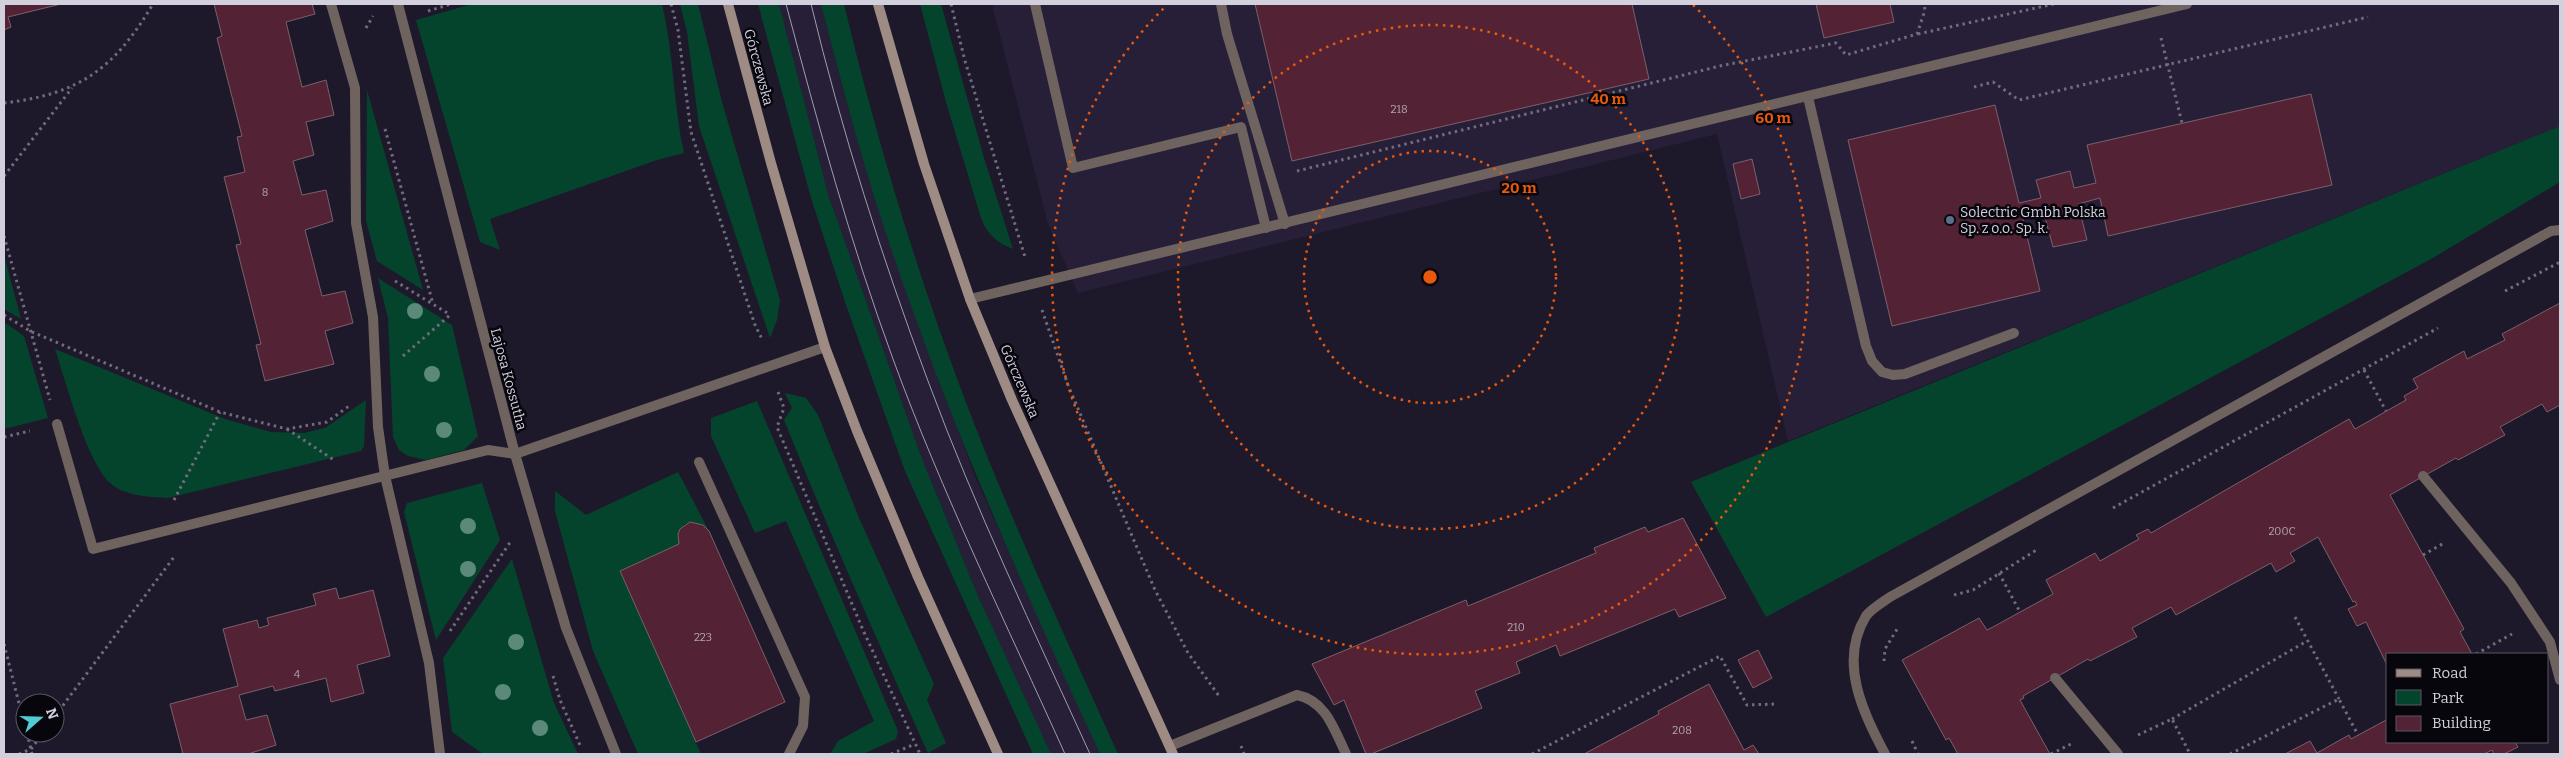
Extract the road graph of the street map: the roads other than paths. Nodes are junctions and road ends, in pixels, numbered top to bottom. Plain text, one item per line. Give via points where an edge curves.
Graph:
1 (331, 4) edge
2 (398, 4) edge
3 (728, 4) edge
4 (878, 4) edge
5 (1035, 4) edge
6 (1221, 4) edge
7 (2187, 4) edge
8 (1808, 97) junction
9 (1285, 224) junction
10 (1266, 228) junction
11 (2560, 230) edge
12 (970, 299) junction
13 (2014, 333) dead end
14 (825, 347) junction
15 (57, 424) road end
16 (515, 454) junction
17 (699, 462) dead end
18 (385, 476) junction
19 (2423, 476) dead end
20 (2055, 678) dead end
21 (2560, 680) edge
22 (1172, 750) edge
23 (2115, 751) edge
24 (440, 754) edge
25 (616, 754) edge
26 (789, 754) edge
27 (998, 754) edge
28 (1346, 754) edge
29 (1885, 754) edge

1 - 18 street via 355,88 356,223 373,317 378,427
2 - 16 street, Lajosa Kossutha
3 - 14 main road, Górczewska
4 - 12 main road, Górczewska via 924,164
5 - 10 street via 1073,168 1241,127
6 - 9 street via 1227,34
7 - 8 street
8 - 9 street
8 - 13 street via 1861,329 1872,361 1882,372 1905,374
9 - 10 street
10 - 12 street
11 - 29 street via 2551,231 1890,597 1867,615 1854,647 1855,685
12 - 22 main road, Górczewska via 1012,400
14 - 16 street
14 - 27 main road, Górczewska via 918,577
15 - 18 street via 93,549
16 - 18 street via 488,450
16 - 25 street, Lajosa Kossutha via 566,628
17 - 26 street via 805,697 803,726
18 - 24 street via 429,662
19 - 21 street via 2511,583 2550,642
20 - 23 street
22 - 28 street via 1297,695 1311,698 1326,713

